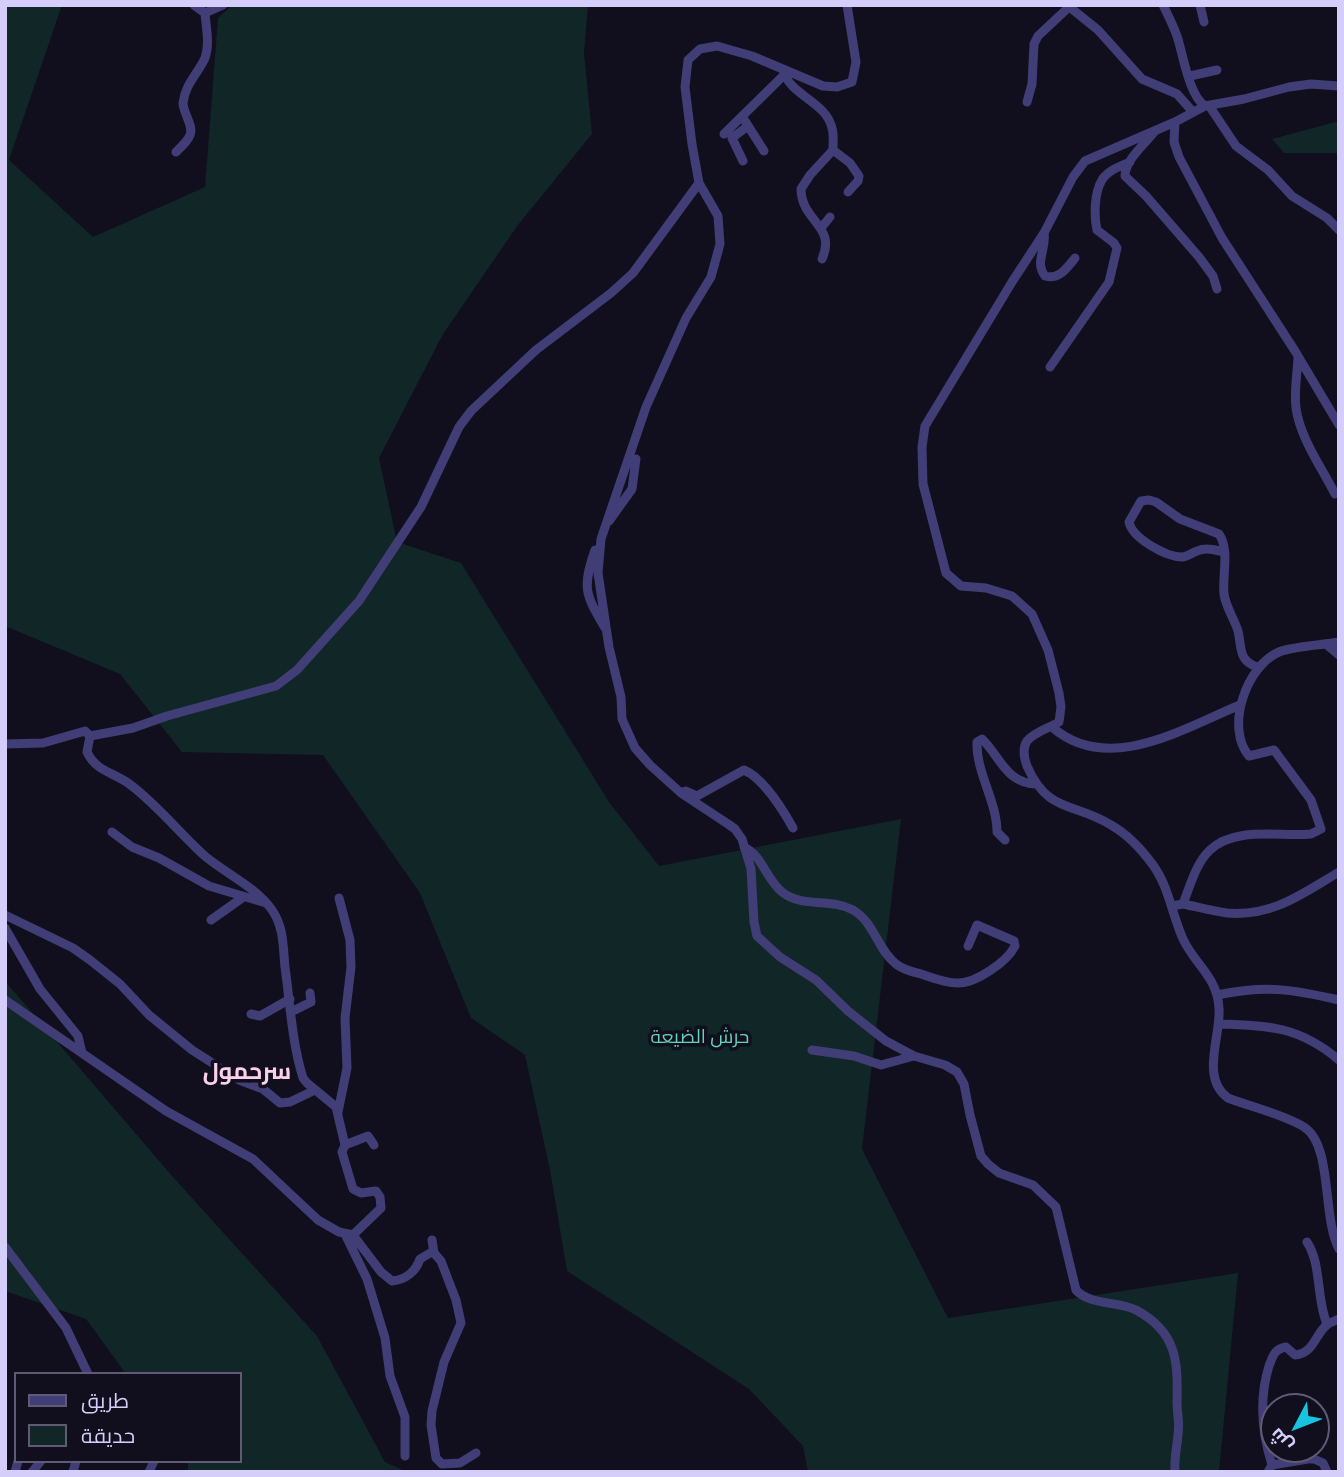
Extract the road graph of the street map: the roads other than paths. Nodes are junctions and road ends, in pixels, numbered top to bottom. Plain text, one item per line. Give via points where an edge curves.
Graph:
1 (194, 5) edge
2 (222, 5) edge
3 (847, 5) edge
4 (1163, 5) edge
5 (1200, 5) edge
6 (1068, 6) edge
7 (205, 13) junction
8 (1205, 22) dead end
9 (1217, 70) dead end
10 (784, 72) junction
11 (1190, 76) junction
12 (1339, 86) edge
13 (1027, 102) dead end
14 (1208, 107) junction
15 (1193, 111) junction
16 (742, 117) junction
17 (1175, 122) junction
18 (748, 126) junction
19 (1156, 130) junction
20 (724, 134) dead end
21 (833, 150) junction
22 (765, 151) dead end
23 (176, 152) dead end
24 (743, 161) dead end
25 (1130, 162) junction
26 (699, 183) junction
27 (848, 192) dead end
28 (830, 218) dead end
29 (821, 228) junction
30 (1339, 230) edge
31 (1044, 233) junction
32 (822, 258) dead end
33 (1075, 258) dead end
34 (1217, 289) dead end
35 (1298, 358) junction
36 (1050, 367) dead end
37 (1339, 425) edge
38 (636, 459) dead end
39 (1335, 494) dead end
40 (606, 525) junction
41 (1224, 552) junction
42 (1339, 642) edge
43 (1326, 644) junction
44 (1339, 655) edge
45 (1258, 667) junction
46 (1240, 705) junction
47 (1052, 727) junction
48 (90, 736) junction
49 (5, 744) edge
50 (1037, 784) junction
51 (681, 793) junction
52 (793, 828) dead end
53 (112, 832) dead end
54 (1005, 840) dead end
55 (744, 847) junction
56 (1339, 872) edge
57 (242, 898) junction
58 (339, 898) dead end
59 (267, 903) junction
60 (1183, 904) junction
61 (1172, 906) junction
62 (5, 915) edge
63 (211, 920) dead end
64 (5, 928) edge
65 (968, 946) dead end
66 (310, 993) dead end
67 (1217, 995) junction
68 (289, 999) junction
69 (5, 1000) edge
70 (1339, 1000) edge
71 (292, 1012) junction
72 (251, 1014) dead end
73 (1219, 1024) junction
74 (812, 1051) dead end
75 (82, 1053) junction
76 (914, 1056) junction
77 (1339, 1060) edge
78 (315, 1090) junction
79 (338, 1112) junction
80 (345, 1145) junction
81 (374, 1145) dead end
82 (349, 1235) junction
83 (432, 1240) dead end
84 (1307, 1242) dead end
85 (5, 1247) edge
86 (1339, 1249) edge
87 (434, 1253) junction
88 (1339, 1319) edge
89 (1327, 1324) junction
90 (87, 1372) edge
91 (476, 1453) dead end
92 (405, 1456) dead end
93 (1270, 1468) edge
94 (1175, 1472) edge
95 (1326, 1472) edge

1 - 7 street
2 - 7 street
3 - 10 street via 856,62 852,82 838,88 823,86
4 - 11 street
5 - 8 street
6 - 13 street via 1034,44
6 - 15 street via 1098,30 1142,79 1177,94
7 - 23 street via 205,59 193,74 184,100 190,135
9 - 11 street
10 - 16 street
10 - 21 street via 827,116
10 - 26 street via 717,46 700,49 688,60 686,109
11 - 14 street via 1199,102
12 - 14 street via 1289,87
14 - 15 street
14 - 30 street via 1236,146
15 - 17 street
16 - 18 street
16 - 20 street
17 - 19 street
17 - 35 street via 1174,142 1180,157 1222,238
18 - 22 street
18 - 24 street via 732,138
19 - 25 street
19 - 31 street via 1086,161
21 - 27 street via 859,176
21 - 29 street via 801,189 805,209
25 - 34 street via 1127,179 1199,257
25 - 36 street via 1101,181 1095,212 1097,230 1117,248 1109,282
26 - 40 street via 718,216 716,265 646,407
26 - 48 street via 633,273 536,350 471,411 395,548 353,609 290,677 276,686 134,728
28 - 29 street
29 - 32 street via 827,247
31 - 33 street via 1040,267 1045,276 1055,277
31 - 47 street via 925,426 922,460 923,484 946,573 961,586 1012,596 1037,620 1061,707 1059,723
35 - 37 street
35 - 39 street via 1297,415
38 - 40 street via 632,489
40 - 51 street via 598,582 625,728 643,758
41 - 41 street via 1219,534 1180,519 1149,499 1141,501 1129,522 1130,531 1143,541 1175,556 1203,549
41 - 45 street via 1226,605 1237,628 1242,656
42 - 43 street
43 - 44 street
43 - 45 street via 1281,651
45 - 46 street
46 - 47 street via 1124,748 1089,746
46 - 60 street via 1245,751 1249,756 1274,750 1311,800 1321,829 1311,834 1243,837 1216,846 1204,858
47 - 50 street via 1030,737 1025,745 1025,761
48 - 49 street via 85,732 43,743
48 - 59 street via 88,752 100,770 128,783 205,856
50 - 54 street via 1008,774 989,745 982,739 977,742 998,832
50 - 61 street via 1060,805 1125,834 1156,869
51 - 52 street via 697,796 744,770 766,788
51 - 55 street via 735,830
53 - 57 street via 189,876
55 - 65 street via 752,851 777,888 794,900 836,904 863,917 900,967 961,983 996,967 1016,946 1009,937 977,925
55 - 76 street via 754,887 755,930 761,941 817,980 878,1035
56 - 60 street via 1267,911 1226,913
57 - 59 street
57 - 63 street
58 - 79 street via 350,940 351,967 345,1018 347,1068
59 - 68 street via 283,936
60 - 61 street
61 - 67 street via 1184,941 1211,978
62 - 78 street via 73,948 102,968 169,1032 232,1076 263,1088 280,1103
64 - 75 street via 40,989 78,1036
66 - 71 street via 311,1002
67 - 70 street via 1269,988
67 - 73 street
68 - 71 street
68 - 72 street via 260,1016
69 - 75 street
71 - 78 street via 300,1066
73 - 77 street via 1293,1032
73 - 86 street via 1213,1073 1216,1086 1228,1098 1310,1132 1320,1152
74 - 76 street via 881,1065
75 - 82 street via 166,1111 253,1160 318,1220
76 - 94 street via 952,1068 961,1078 976,1142 988,1164 1007,1177 1033,1185 1056,1207 1074,1284 1081,1295 1132,1309 1167,1337 1178,1374
78 - 79 street
79 - 80 street
80 - 81 street via 368,1136
80 - 82 street via 342,1152 353,1189 376,1191 381,1203 381,1208
82 - 87 street via 395,1281
82 - 92 street via 385,1338 390,1376 405,1417
83 - 87 street
84 - 89 street
85 - 90 street via 66,1328
87 - 91 street via 456,1300 461,1323 444,1362 432,1411 436,1458 442,1464 460,1463
88 - 89 street
89 - 93 street via 1303,1354 1283,1348 1272,1358 1262,1398
93 - 95 street via 1314,1459 1323,1463

